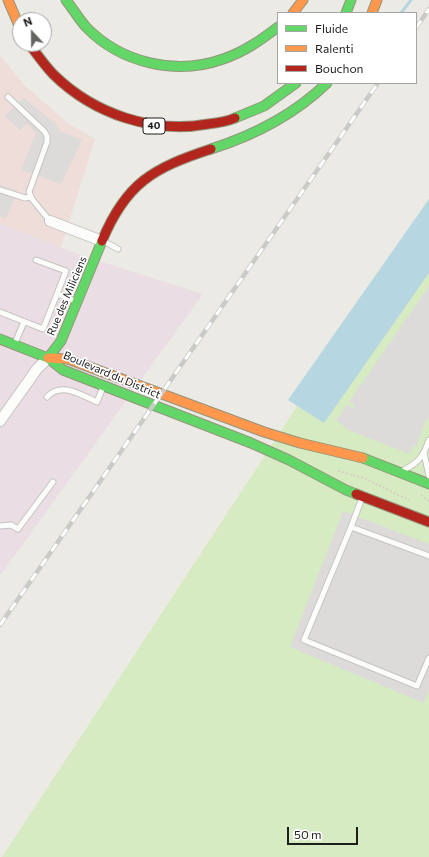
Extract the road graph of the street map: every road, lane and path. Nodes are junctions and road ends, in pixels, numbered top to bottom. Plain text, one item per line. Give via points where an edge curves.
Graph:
1 (8, 0) edge
2 (66, 0) edge
3 (303, 0) edge
4 (351, 0) edge
5 (377, 0) edge
6 (13, 12) edge
7 (294, 12) edge
8 (346, 12) edge
9 (372, 12) edge
10 (277, 28) edge
11 (36, 52) edge
12 (295, 84) edge
13 (326, 84) edge
14 (8, 97) dead end
15 (0, 190) edge
16 (30, 197) junction
17 (50, 221) joint
18 (102, 241) junction
19 (118, 249) dead end
20 (36, 260) dead end
21 (57, 294) junction
22 (78, 302) junction
23 (0, 312) edge
24 (24, 322) junction
25 (0, 339) edge
26 (14, 345) junction
27 (48, 358) junction
28 (104, 386) junction
29 (47, 397) dead end
30 (0, 421) edge
31 (429, 440) edge
32 (424, 453) junction
33 (334, 470) dead end
34 (400, 472) junction
35 (429, 476) edge
36 (53, 482) dead end
37 (429, 484) edge
38 (418, 493) dead end
39 (363, 497) junction
40 (410, 501) dead end
41 (429, 501) edge
42 (429, 522) edge
43 (0, 526) edge
44 (351, 527) junction
45 (429, 556) edge
46 (429, 658) edge

1 - 6 main road
2 - 10 main road via 85,27 107,45 139,61 167,67 196,66 223,60 250,47
3 - 7 main road
4 - 8 main road
5 - 9 main road
11 - 12 main road, 40 via 50,70 80,97 110,113 150,125 190,127 231,120 264,106
13 - 18 main road, Rue des Miliciens via 304,104 276,122 245,137 174,162 145,178 121,202
14 - 16 lane via 47,136 29,192
15 - 16 lane via 25,198
16 - 17 lane
17 - 18 street
18 - 19 lane
18 - 22 main road, Rue des Miliciens
20 - 21 lane via 66,271
21 - 22 lane
21 - 24 lane via 42,329
22 - 27 main road, Rue des Miliciens via 60,344
23 - 24 lane
24 - 26 lane
25 - 26 main road
26 - 27 main road
27 - 28 main road, Boulevard du District via 59,368
27 - 30 street via 37,369
27 - 34 main road, Boulevard du District via 68,359 264,432 357,456
28 - 29 lane via 97,402 66,389 54,391
28 - 39 main road, Boulevard du District via 258,445
31 - 32 lane
32 - 34 lane via 413,465
32 - 35 lane
33 - 40 path via 364,478
34 - 37 main road, Boulevard du District
36 - 43 lane via 18,529 11,525
38 - 41 path
39 - 42 main road, Boulevard du District
39 - 44 lane
44 - 45 lane
44 - 46 lane via 304,640 418,686

